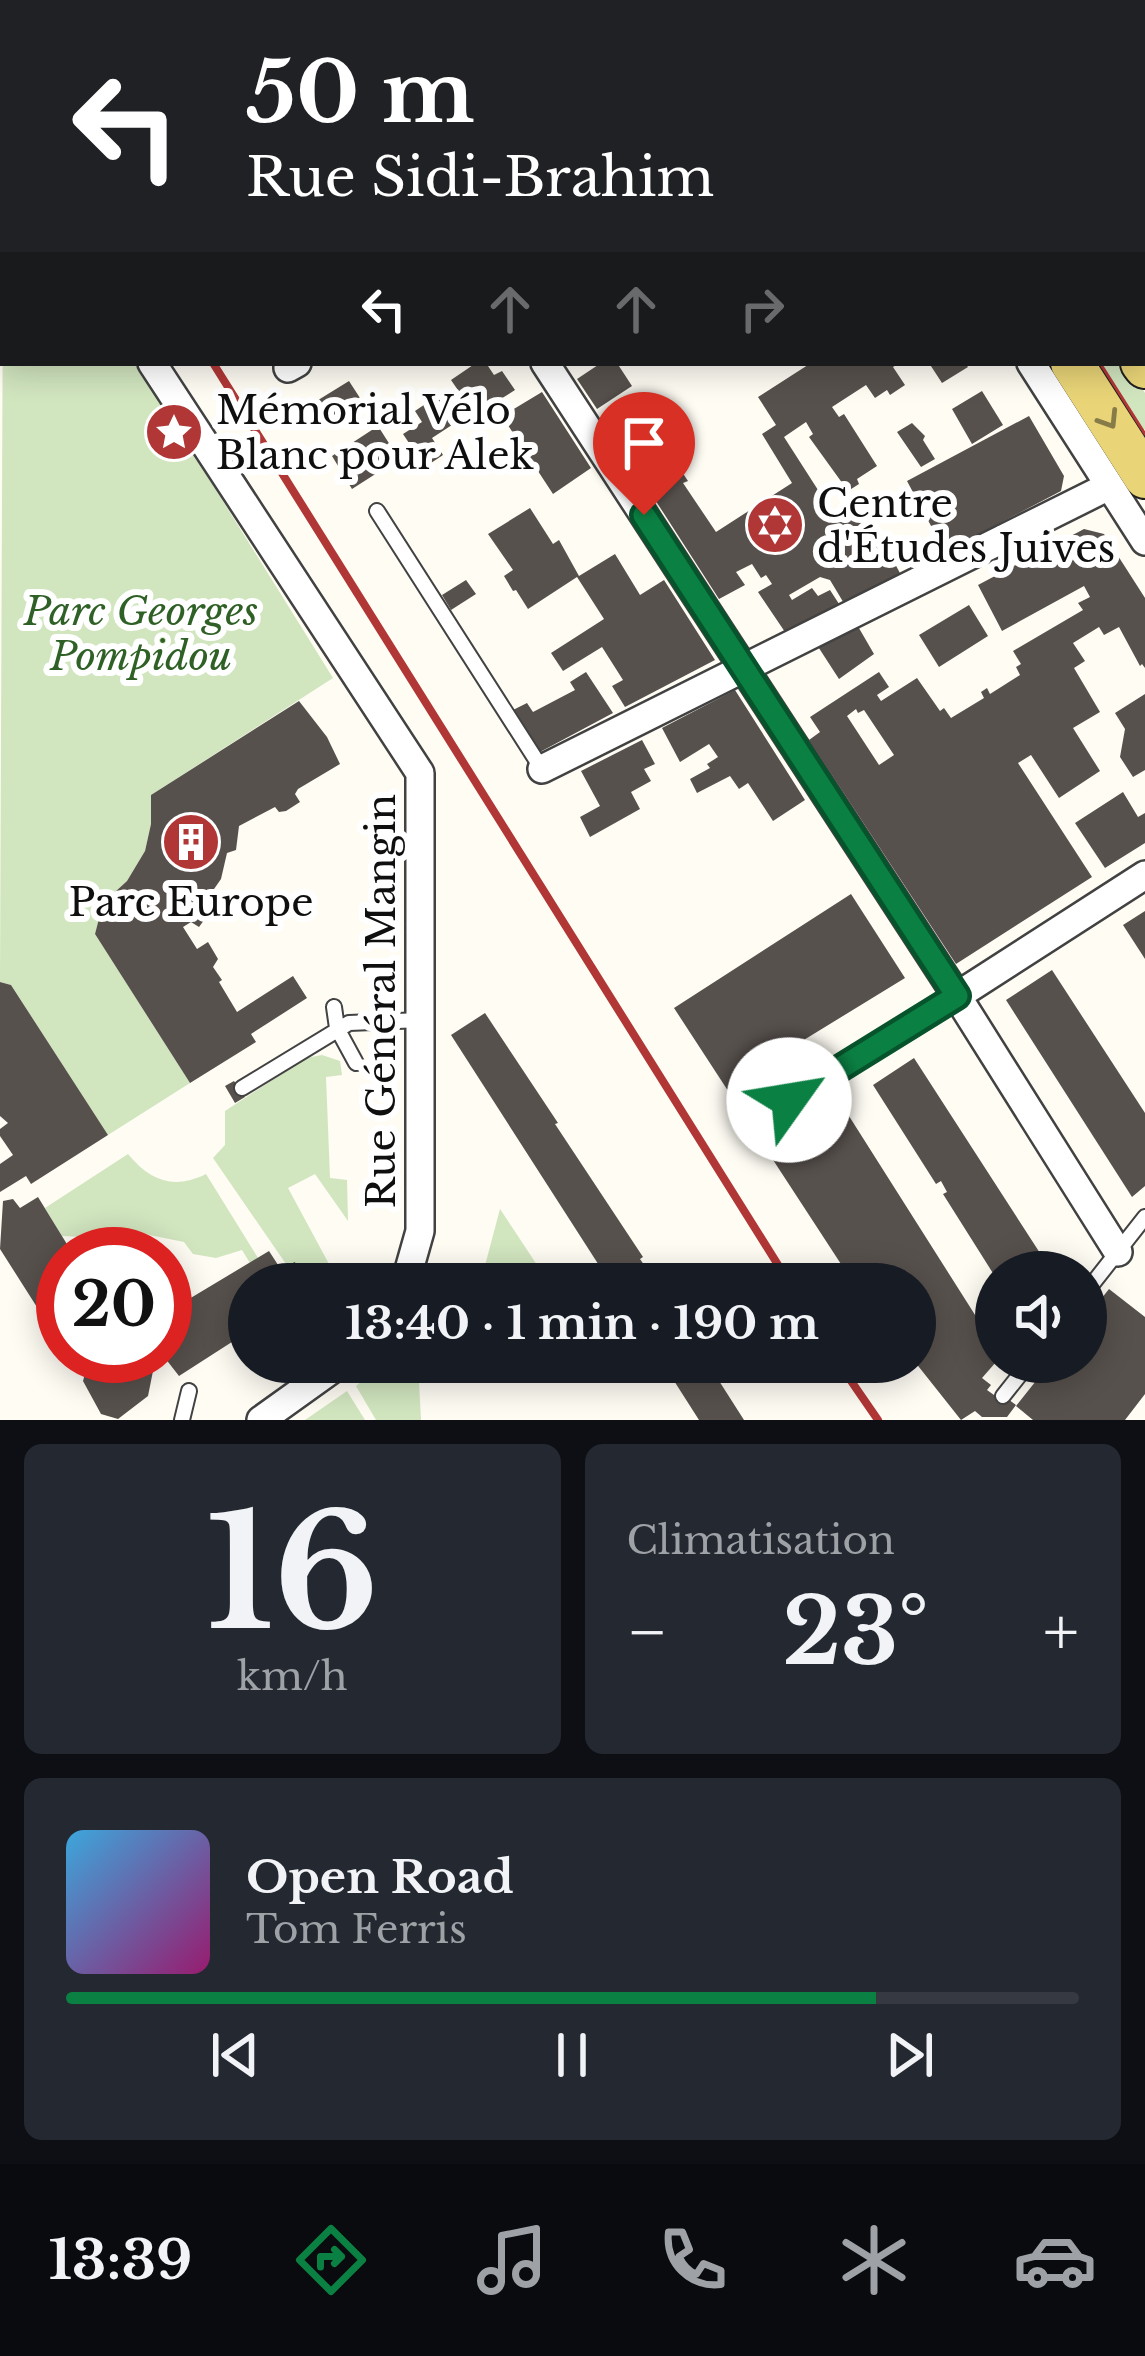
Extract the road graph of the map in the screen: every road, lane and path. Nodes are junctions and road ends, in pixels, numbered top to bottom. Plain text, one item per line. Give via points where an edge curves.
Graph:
1 (154, 366) edge
2 (547, 366) edge
3 (1032, 366) edge
4 (1073, 366) edge
5 (1127, 482) edge
6 (377, 511) dead end
7 (1145, 541) edge
8 (742, 667) junction
9 (542, 770) joint
10 (1145, 875) edge
11 (957, 996) junction
12 (334, 1007) dead end
13 (421, 1020) junction
14 (337, 1028) junction
15 (356, 1063) dead end
16 (242, 1088) dead end
17 (789, 1100) dead end
18 (1145, 1217) edge
19 (1118, 1252) junction
20 (411, 1263) edge
21 (1107, 1266) edge
22 (312, 1383) edge
23 (1013, 1383) edge
24 (189, 1391) dead end
25 (1003, 1396) dead end
26 (182, 1420) edge
27 (260, 1420) edge

1 - 13 street, Rue Général Mangin via 420,773
2 - 8 street
3 - 5 street
4 -> 5 main road
5 - 7 street
5 - 8 street
6 - 9 lane
8 - 9 street
8 - 11 street
10 - 11 street
11 - 17 lane
11 - 19 street
12 - 14 lane
13 - 14 lane
13 - 20 street, Rue Général Mangin via 419,1231
14 - 15 lane
14 - 16 lane
18 - 19 lane
19 - 21 lane
22 - 27 street
23 - 25 lane
24 - 26 lane

